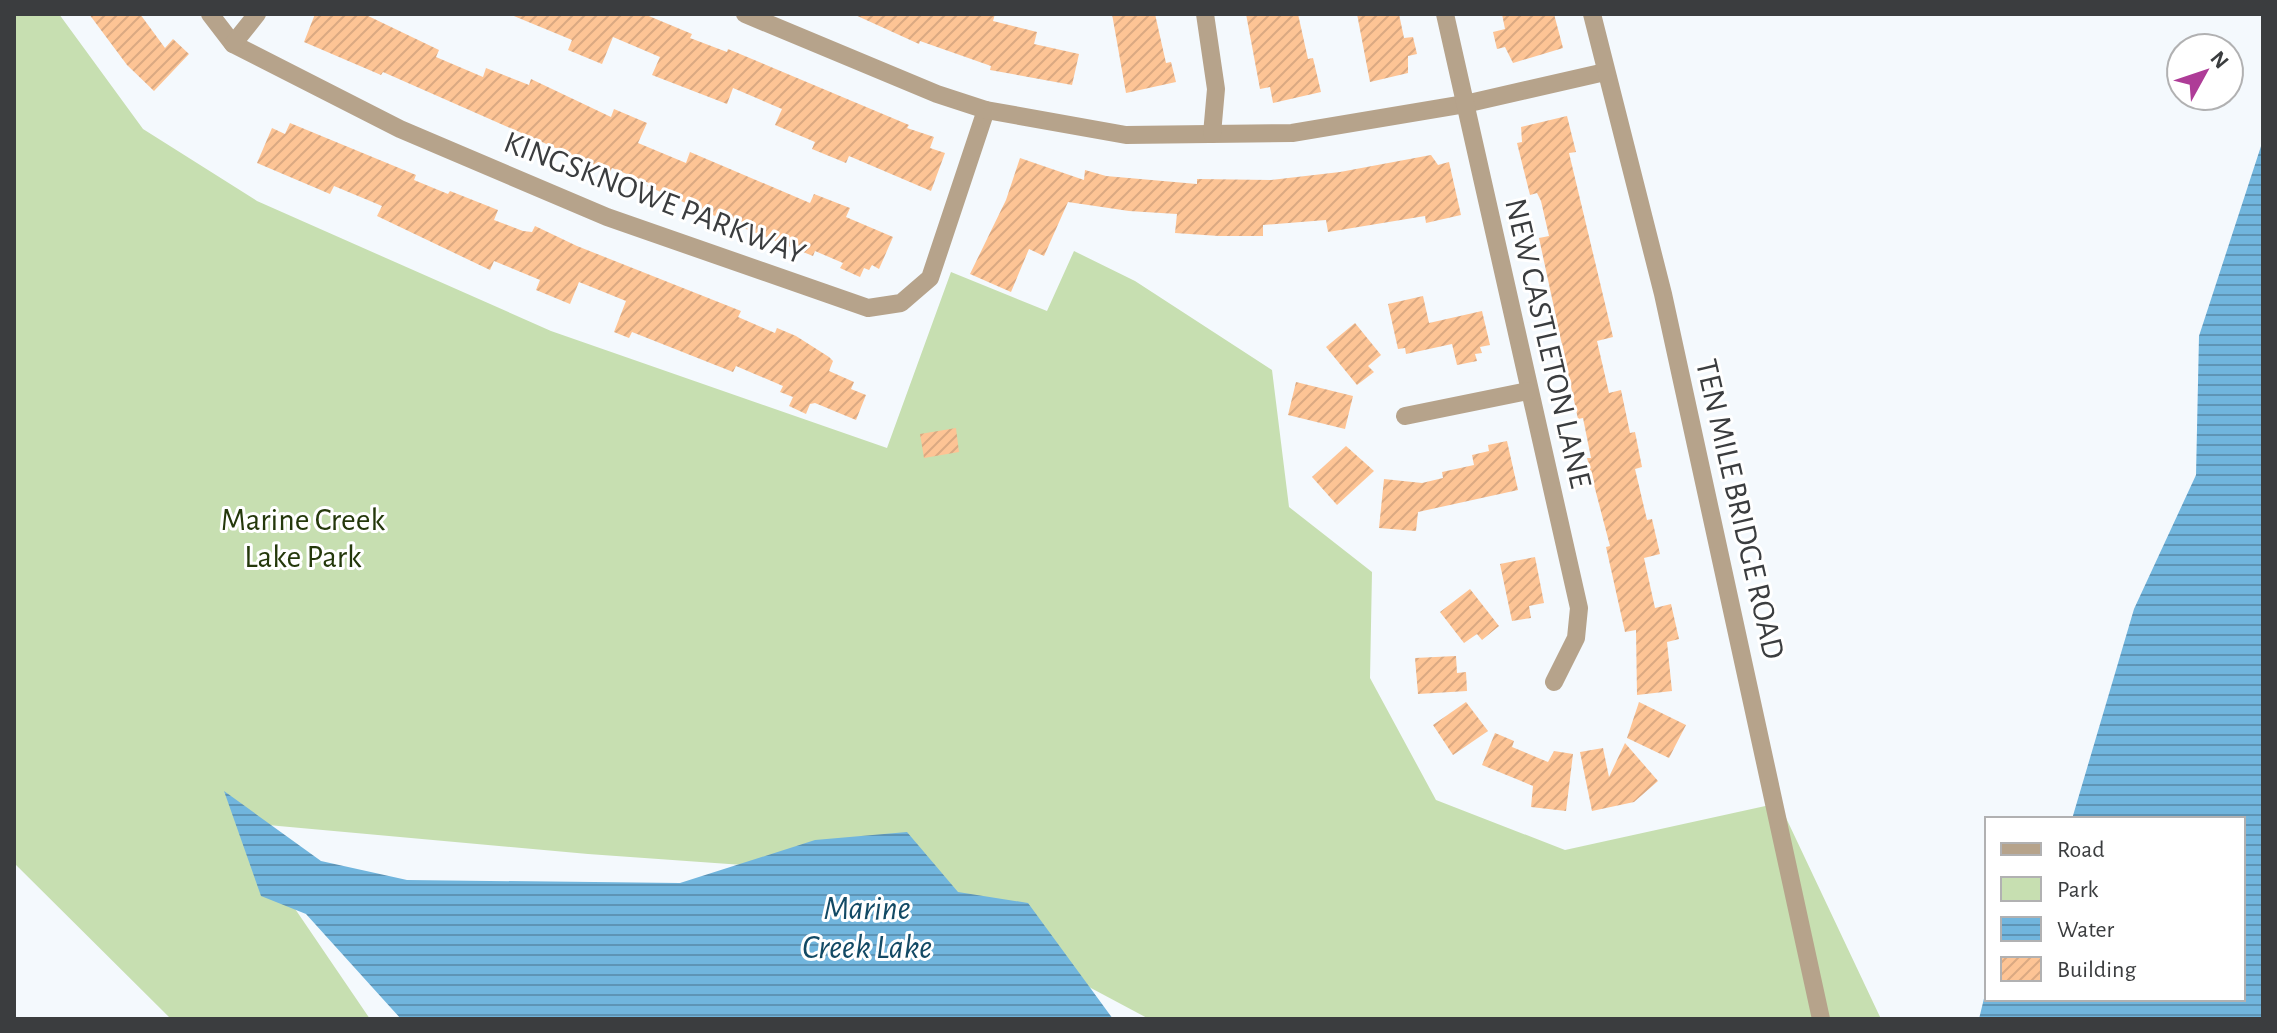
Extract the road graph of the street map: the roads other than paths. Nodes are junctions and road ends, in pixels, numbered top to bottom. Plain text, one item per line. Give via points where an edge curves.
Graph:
1 (210, 14) edge
2 (257, 14) edge
3 (745, 14) edge
4 (1205, 14) edge
5 (1445, 14) edge
6 (1592, 14) edge
7 (233, 44) junction
8 (1605, 72) junction
9 (1465, 104) junction
10 (986, 110) junction
11 (1212, 134) junction
12 (1528, 391) junction
13 (1405, 416) dead end
14 (1554, 682) dead end
15 (1821, 1019) edge

1 - 7 street, KINGSKNOWE PARKWAY
2 - 7 street
3 - 10 street
4 - 11 street via 1216,89
5 - 9 street, NEW CASTLETON LANE
6 - 8 street, TEN MILE BRIDGE ROAD
7 - 10 street, KINGSKNOWE PARKWAY via 400,129 607,217 868,308 901,303 930,278
8 - 9 street
8 - 15 street, TEN MILE BRIDGE ROAD via 1663,294
9 - 11 street via 1292,133
9 - 12 street, NEW CASTLETON LANE
10 - 11 street via 1126,135
12 - 13 street
12 - 14 street, NEW CASTLETON LANE via 1579,608 1576,638

